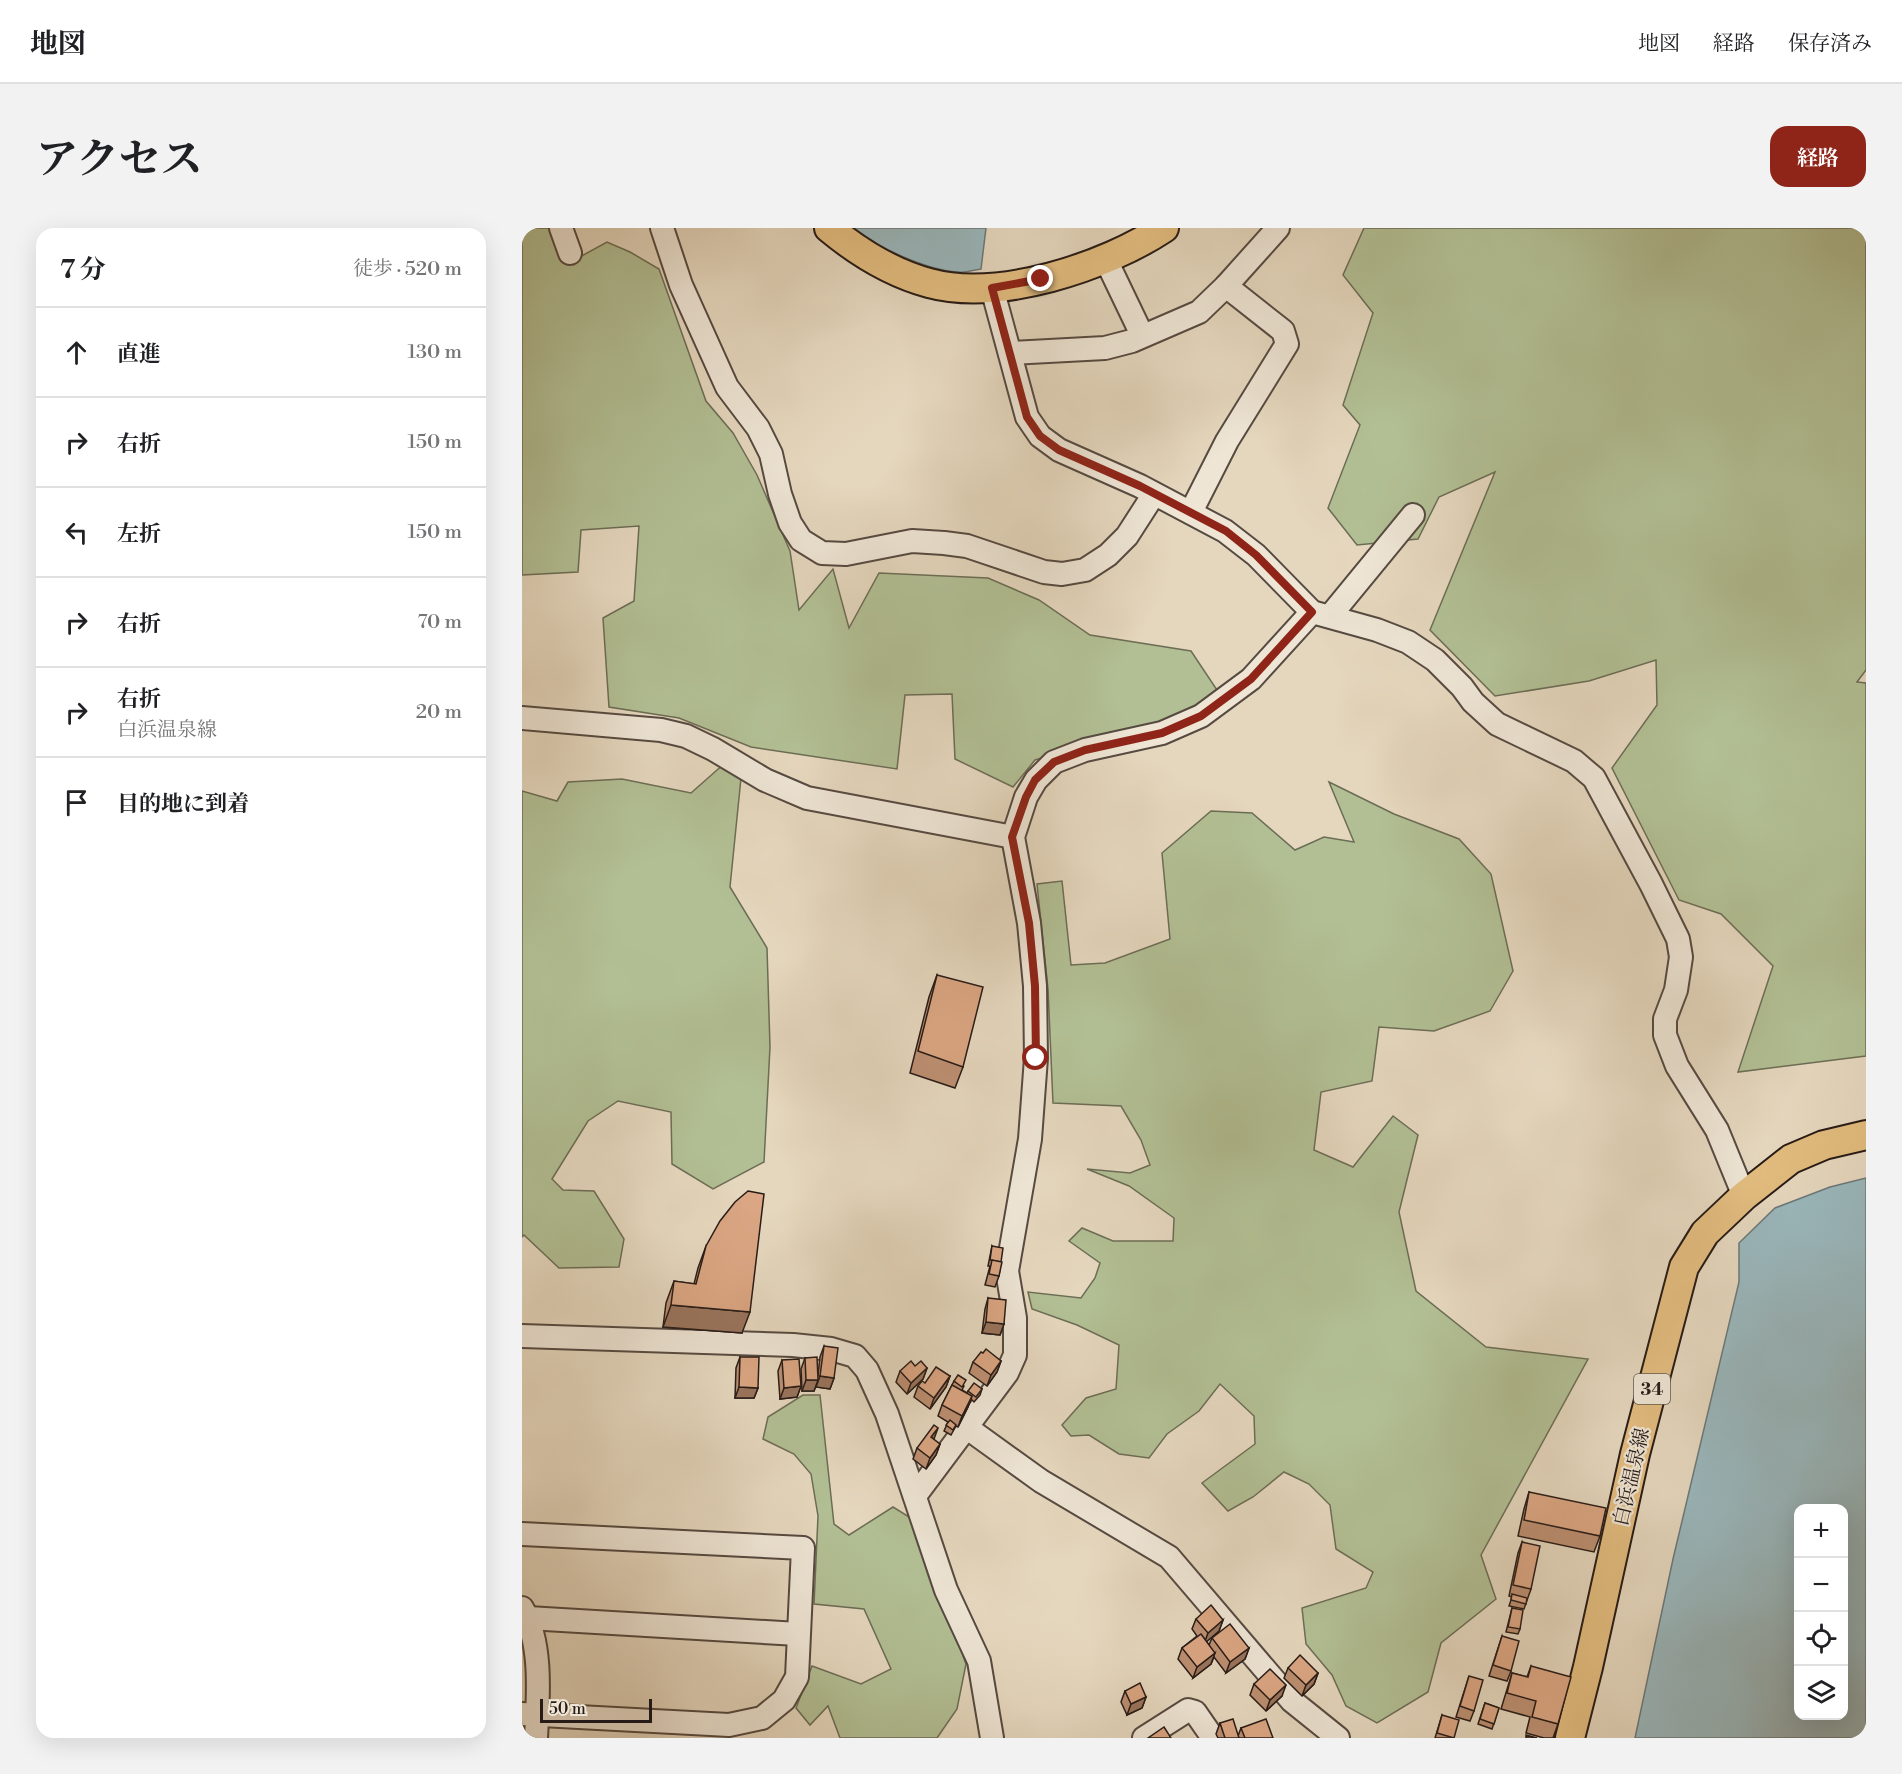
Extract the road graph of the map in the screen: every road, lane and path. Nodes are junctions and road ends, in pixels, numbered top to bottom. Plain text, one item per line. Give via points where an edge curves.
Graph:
1 (561, 228) edge
2 (662, 228) edge
3 (829, 228) edge
4 (1164, 228) edge
5 (1278, 228) edge
6 (570, 253) dead end
7 (1106, 260) junction
8 (1226, 286) junction
9 (992, 288) junction
10 (1142, 335) junction
11 (1010, 353) junction
12 (1154, 494) junction
13 (1191, 512) junction
14 (1413, 514) dead end
15 (1321, 614) junction
16 (522, 718) edge
17 (1012, 837) junction
18 (1866, 1135) edge
19 (1744, 1196) junction
20 (522, 1336) edge
21 (966, 1427) junction
22 (915, 1496) junction
23 (522, 1534) edge
24 (525, 1613) edge
25 (798, 1634) junction
26 (529, 1714) edge
27 (634, 1730) edge
28 (728, 1732) edge
29 (536, 1738) edge
30 (992, 1738) edge
31 (1144, 1738) edge
32 (1213, 1738) edge
33 (1338, 1738) edge
34 (1570, 1738) edge

1 - 6 street
2 - 12 street via 681,285 727,387 758,428 771,454 790,523 801,540 822,553 846,554 912,541 945,543 967,546 1044,572 1085,570 1127,536
3 - 9 main road via 853,247 928,283
4 - 7 main road
5 - 8 street
7 - 9 main road
7 - 10 street
8 - 10 street via 1199,312
8 - 13 street via 1283,331 1287,344 1227,441
9 - 11 street
10 - 11 street via 1105,348
11 - 12 street via 1027,417 1040,436 1059,450
12 - 13 street
13 - 15 street via 1226,531
14 - 15 street
15 - 17 street via 1251,679 1201,716 1162,733 1085,750 1054,762 1035,780
15 - 19 street via 1408,642 1435,660 1497,724 1575,761 1594,778 1678,939 1682,957 1665,1019 1665,1035 1677,1066 1717,1130
16 - 17 street via 662,730 686,736 765,780 807,798
17 - 21 street via 1030,934 1036,1050 1030,1139 1007,1271 1015,1318 1015,1355 1007,1373
18 - 19 main road, 白浜温泉線 / 34 via 1824,1145 1791,1159
19 - 34 main road, 白浜温泉線 / 34 via 1705,1233 1684,1268 1635,1454
20 - 22 street via 793,1345 855,1356 867,1370 887,1414
21 - 22 street
21 - 33 street via 1041,1481 1169,1557 1292,1701
22 - 30 street via 946,1590 979,1661
23 - 25 street via 803,1548
24 - 25 street
24 - 26 street via 536,1652
25 - 28 street via 797,1677 784,1700 762,1718
26 - 27 street
26 - 29 street
27 - 28 street
31 - 32 street via 1188,1710 1195,1712

